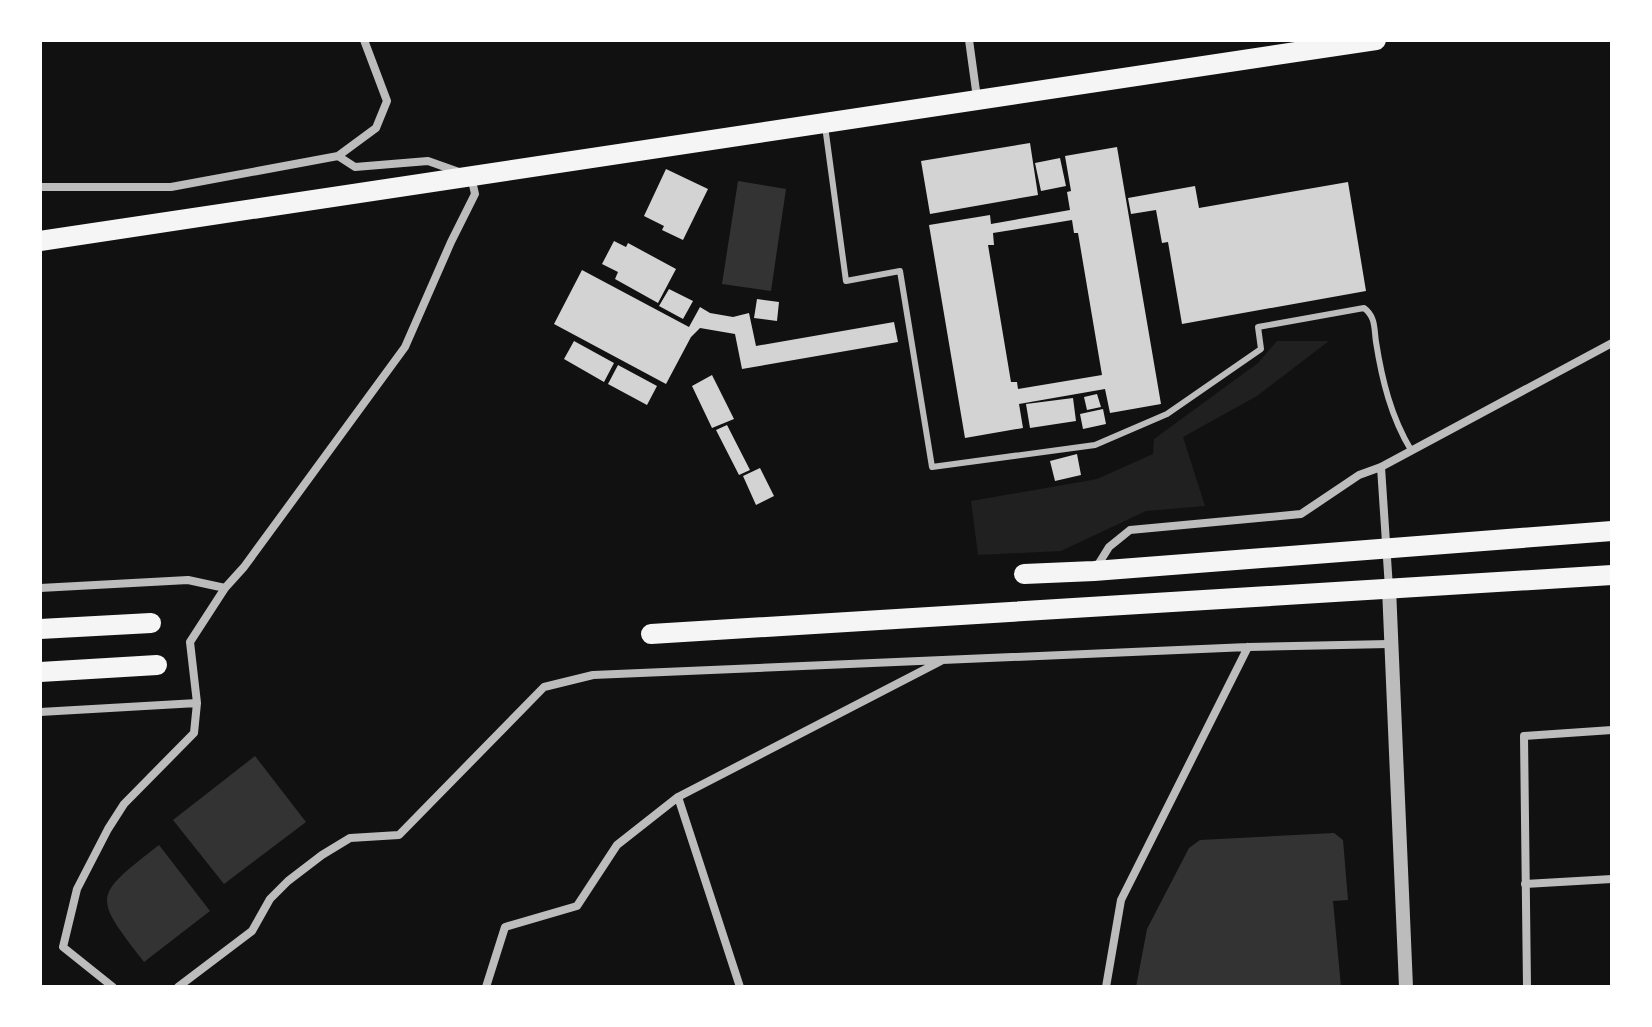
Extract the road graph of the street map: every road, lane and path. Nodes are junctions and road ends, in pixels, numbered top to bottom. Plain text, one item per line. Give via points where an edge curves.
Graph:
1 (364, 40) edge
2 (969, 40) edge
3 (1376, 40) edge
4 (977, 99) junction
5 (825, 122) junction
6 (338, 156) junction
7 (473, 177) junction
8 (40, 187) edge
9 (40, 241) edge
10 (1612, 343) edge
11 (1411, 450) junction
12 (1381, 467) junction
13 (1612, 531) edge
14 (1386, 550) junction
15 (1094, 571) junction
16 (1024, 574) dead end
17 (1612, 575) edge
18 (40, 588) edge
19 (225, 588) junction
20 (1389, 588) junction
21 (151, 623) dead end
22 (40, 629) edge
23 (651, 634) dead end
24 (1389, 644) junction
25 (1248, 647) junction
26 (943, 660) junction
27 (157, 665) dead end
28 (40, 672) edge
29 (197, 703) junction
30 (40, 712) edge
31 (1612, 730) edge
32 (678, 797) junction
33 (1612, 879) edge
34 (1525, 884) junction
35 (113, 987) edge
36 (178, 987) edge
37 (486, 987) edge
38 (740, 987) edge
39 (1106, 987) edge
40 (1406, 987) edge
41 (1527, 987) edge

1 - 6 street via 387,101 376,128
2 - 4 street
3 - 4 main road
4 - 5 main road
5 - 7 main road
5 - 11 lane via 846,281 900,271 932,467 1095,445 1167,414 1261,349 1258,327 1364,308 1373,319 1382,384
6 - 7 street via 355,167 428,161
6 - 8 street via 171,187
7 - 9 main road
7 - 19 street via 475,194 405,347
10 - 11 street
11 - 12 street
12 - 14 street
12 - 15 street via 1359,475 1301,514 1130,530 1109,547
13 - 14 main road
14 - 15 main road
14 - 20 street
15 - 16 main road
17 - 20 main road
18 - 19 street via 188,580
19 - 29 street via 190,642
20 - 23 main road
20 - 24 street
21 - 22 main road
24 - 25 street
24 - 40 street
25 - 26 street
25 - 39 street via 1121,900
26 - 32 street
26 - 36 street via 593,675 544,687 399,835 350,838 322,855 270,899 252,931
27 - 28 main road
29 - 30 street
29 - 35 street via 194,733 124,804 77,889 63,947
31 - 34 street via 1524,736
32 - 37 street via 617,845 577,906 505,927
32 - 38 street
33 - 34 street
34 - 41 street

